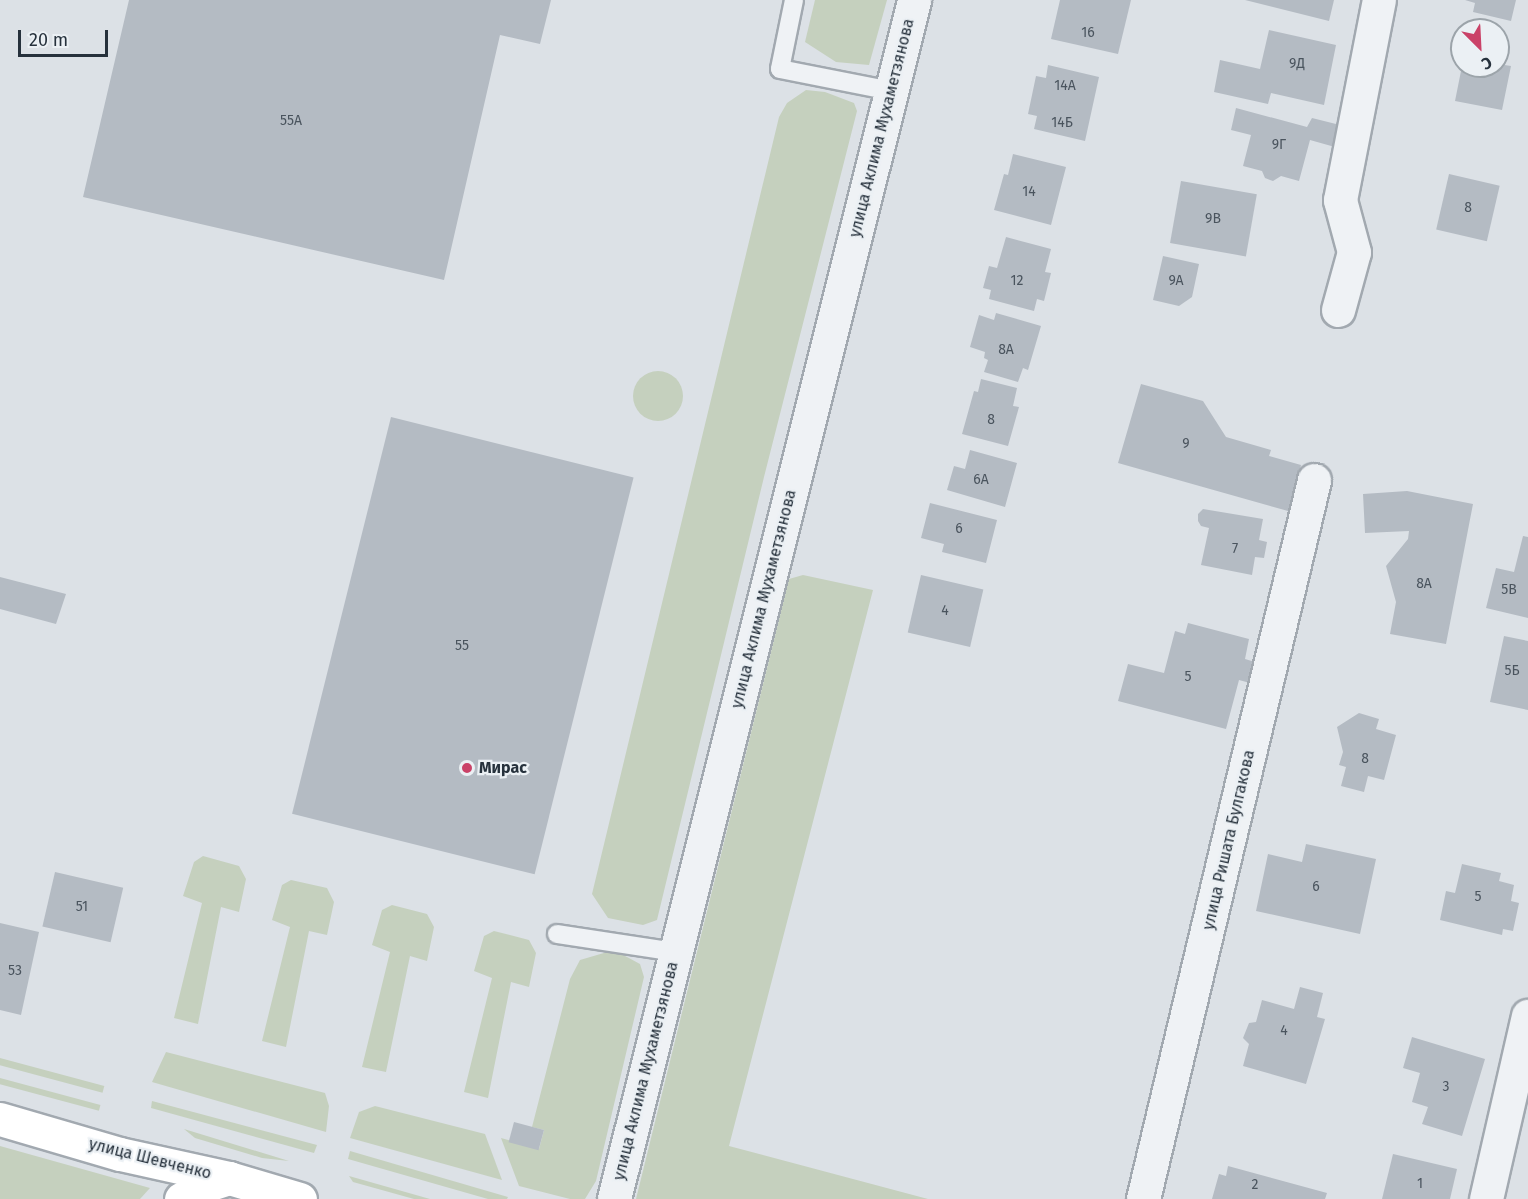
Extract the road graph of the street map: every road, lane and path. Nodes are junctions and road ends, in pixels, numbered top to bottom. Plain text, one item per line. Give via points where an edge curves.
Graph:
1 (794, 0) edge
2 (914, 0) edge
3 (1379, 0) edge
4 (891, 91) junction
5 (1338, 310) dead end
6 (1314, 480) dead end
7 (557, 934) dead end
8 (676, 952) junction
9 (1528, 1016) edge
10 (0, 1119) edge
11 (229, 1179) junction
12 (181, 1199) edge
13 (300, 1199) edge
14 (614, 1199) edge
15 (1143, 1199) edge
16 (1486, 1199) edge

1 - 4 lane via 780,69
2 - 4 street, улица Аклима Мухаметзянова
3 - 5 street via 1341,200 1354,252
4 - 8 street, улица Аклима Мухаметзянова
6 - 15 street, улица Ришата Булгакова
7 - 8 lane
8 - 14 street, улица Аклима Мухаметзянова
9 - 16 street
10 - 11 main road, улица Шевченко via 120,1154
11 - 12 main road via 204,1186
11 - 13 main road, улица Шевченко

